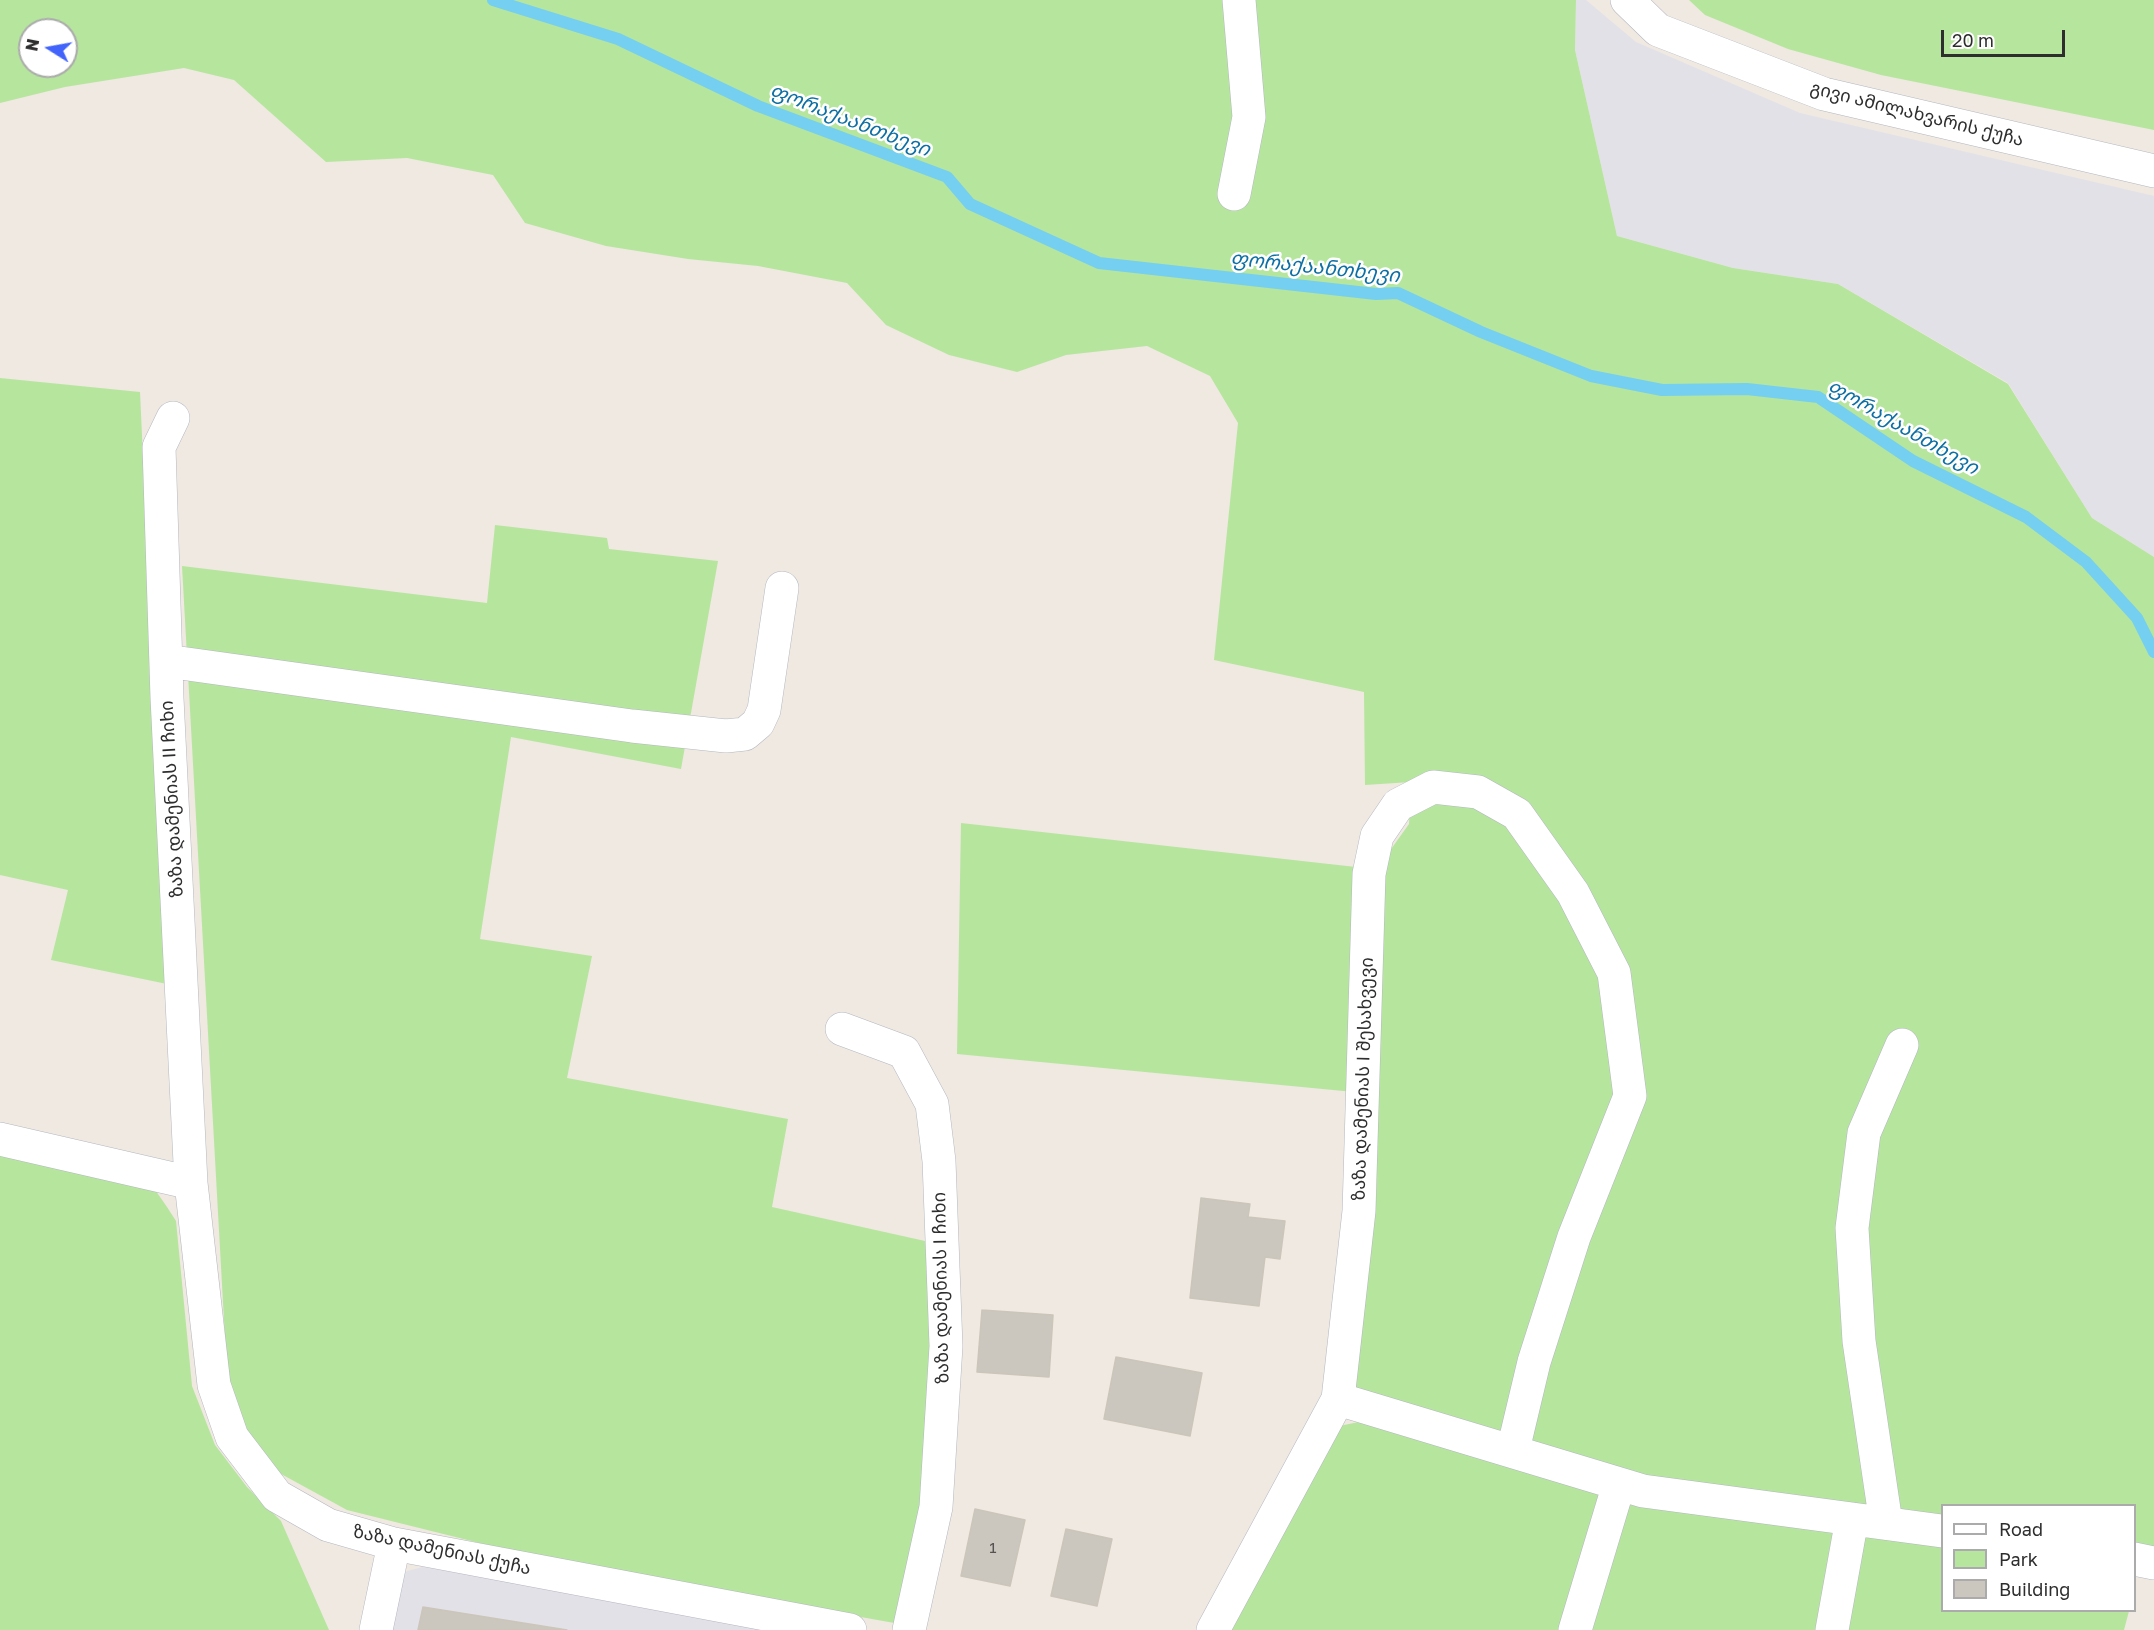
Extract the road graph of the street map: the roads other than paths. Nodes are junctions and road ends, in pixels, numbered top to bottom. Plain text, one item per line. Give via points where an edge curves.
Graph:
1 (1239, 0) edge
2 (1627, 0) edge
3 (2154, 171) edge
4 (1234, 194) dead end
5 (173, 418) dead end
6 (782, 588) dead end
7 (166, 661) junction
8 (842, 1029) dead end
9 (1902, 1045) dead end
10 (0, 1139) edge
11 (191, 1183) junction
12 (1338, 1399) junction
13 (1512, 1450) junction
14 (1619, 1484) junction
15 (1852, 1519) junction
16 (1886, 1523) junction
17 (1941, 1531) edge
18 (394, 1544) junction
19 (2136, 1559) edge
20 (2154, 1563) edge
21 (376, 1630) edge
22 (850, 1630) edge
23 (909, 1630) edge
24 (1213, 1630) edge
25 (1575, 1630) edge
26 (1832, 1630) edge

1 - 4 street via 1249,117
2 - 3 street, გივი ამილახვარის ქუჩა via 1658,30 1824,94
5 - 7 street, ზაზა დამენიას II ჩიხი via 159,447
6 - 7 street via 764,710 746,734 726,736 632,726
7 - 11 street, ზაზა დამენიას II ჩიხი
8 - 23 street, ზაზა დამენიას I ჩიხი via 904,1052 932,1104 939,1161 946,1346 936,1507
9 - 16 street via 1864,1133 1852,1228 1859,1341
10 - 11 street
11 - 18 street, ზაზა დამენიას ქუჩა via 214,1385 232,1437 277,1496 328,1525
12 - 13 street
12 - 13 street, ზაზა დამენიას I შესახვევი via 1359,1211 1369,874 1377,836 1398,805 1433,787 1478,792 1517,814 1573,893 1614,973 1630,1096 1571,1247 1534,1362
12 - 24 street
13 - 14 street
14 - 15 street via 1643,1491
14 - 25 street
15 - 16 street
15 - 26 street
16 - 17 street
18 - 21 street
18 - 22 street, ზაზა დამენიას ქუჩა
19 - 20 street

